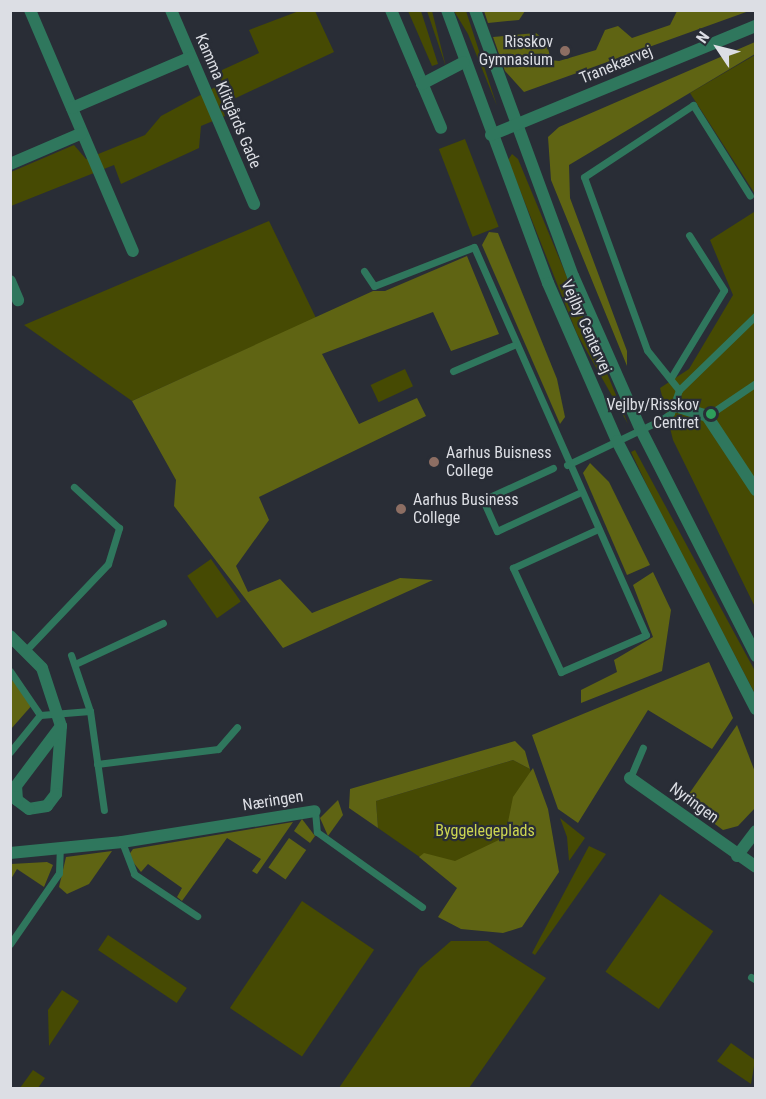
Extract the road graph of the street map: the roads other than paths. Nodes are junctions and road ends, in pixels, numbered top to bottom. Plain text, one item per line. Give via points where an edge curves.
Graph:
1 (30, 10) edge
2 (171, 10) edge
3 (391, 10) edge
4 (447, 10) edge
5 (475, 10) edge
6 (756, 26) edge
7 (191, 57) junction
8 (464, 62) junction
9 (422, 84) junction
10 (72, 108) junction
11 (514, 124) junction
12 (441, 128) dead end
13 (82, 133) junction
14 (491, 135) junction
15 (10, 164) edge
16 (750, 196) dead end
17 (254, 204) dead end
18 (689, 235) dead end
19 (133, 251) dead end
20 (364, 271) dead end
21 (10, 281) edge
22 (18, 300) dead end
23 (756, 315) edge
24 (514, 345) junction
25 (453, 371) dead end
26 (672, 376) junction
27 (756, 383) edge
28 (679, 390) junction
29 (675, 406) junction
30 (708, 416) junction
31 (641, 430) junction
32 (617, 441) junction
33 (567, 465) junction
34 (554, 468) dead end
35 (74, 487) dead end
36 (756, 490) edge
37 (579, 493) junction
38 (597, 530) junction
39 (163, 623) dead end
40 (10, 636) edge
41 (28, 648) junction
42 (71, 655) dead end
43 (756, 656) edge
44 (75, 664) junction
45 (10, 671) edge
46 (756, 709) edge
47 (90, 711) junction
48 (40, 715) junction
49 (60, 719) junction
50 (237, 727) dead end
51 (643, 748) dead end
52 (10, 752) edge
53 (97, 764) junction
54 (630, 778) joint
55 (104, 810) dead end
56 (315, 811) joint
57 (756, 831) edge
58 (122, 842) junction
59 (60, 850) junction
60 (10, 853) edge
61 (738, 855) junction
62 (753, 861) edge
63 (422, 907) dead end
64 (197, 916) dead end
65 (10, 944) edge

1 - 10 street
2 - 7 street, Kamma Klitgårds Gade
3 - 9 street
4 - 8 street, Vejlby Centervej
5 - 11 street, Vejlby Centervej
6 - 11 street, Tranekærvej
7 - 10 street
7 - 17 street, Kamma Klitgårds Gade
8 - 9 street
8 - 14 street, Vejlby Centervej
9 - 12 street
10 - 13 street
11 - 14 street, Tranekærvej
11 - 31 street, Vejlby Centervej
13 - 15 street
13 - 19 street
14 - 32 street, Vejlby Centervej
16 - 26 lane via 693,105 584,177 647,350
18 - 26 lane via 724,290
20 - 24 lane via 374,286 474,247
21 - 22 street
23 - 28 lane
24 - 25 lane
24 - 33 lane
26 - 28 lane
27 - 30 lane
28 - 29 lane
29 - 30 street
29 - 31 lane
30 - 36 street
31 - 32 lane
31 - 43 street, Vejlby Centervej
32 - 33 lane
32 - 46 street, Vejlby Centervej
33 - 37 lane
34 - 37 lane via 483,500 497,531
35 - 41 lane via 119,528 108,564
37 - 38 lane
38 - 38 lane via 646,635 561,672 513,568
39 - 44 lane
40 - 41 street
41 - 49 street via 52,687
42 - 44 lane
44 - 47 lane
45 - 48 lane
47 - 49 lane
47 - 53 lane
48 - 49 lane
48 - 52 lane
49 - 49 street via 16,786 17,800 29,810 47,806 56,794
50 - 53 lane via 218,749
51 - 54 lane
53 - 55 lane
54 - 61 street, Nyringen
56 - 58 street, Næringen
56 - 63 lane, Næringen via 317,832
57 - 61 street
58 - 59 street, Næringen
58 - 64 lane via 134,874
59 - 60 street, Næringen
59 - 65 lane via 59,873
61 - 62 street, Nyringen

